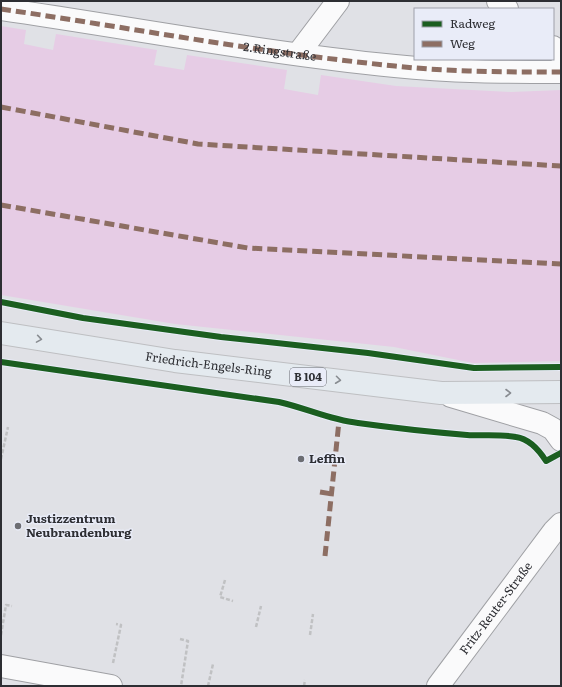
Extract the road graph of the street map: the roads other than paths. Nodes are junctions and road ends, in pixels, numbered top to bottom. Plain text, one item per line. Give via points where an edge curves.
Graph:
1 (338, 1) edge
2 (498, 1) edge
3 (506, 8) edge
4 (1, 9) edge
5 (298, 54) junction
6 (561, 72) edge
7 (1, 333) edge
8 (561, 392) edge
9 (441, 393) junction
10 (557, 435) edge
11 (561, 511) edge
12 (557, 528) edge
13 (1, 666) edge
14 (110, 686) edge
15 (438, 686) edge

1 - 5 street
2 - 3 street
4 - 5 street, 2.Ringstraße
5 - 6 street, 2.Ringstraße via 396,66
7 -> 9 main road, Friedrich-Engels-Ring / B 104 via 175,361
9 -> 8 main road, Friedrich-Engels-Ring / B 104
9 - 10 street, B 104 via 525,417
11 - 12 street, Fritz-Reuter-Straße
12 - 15 street, Fritz-Reuter-Straße
13 - 14 street

